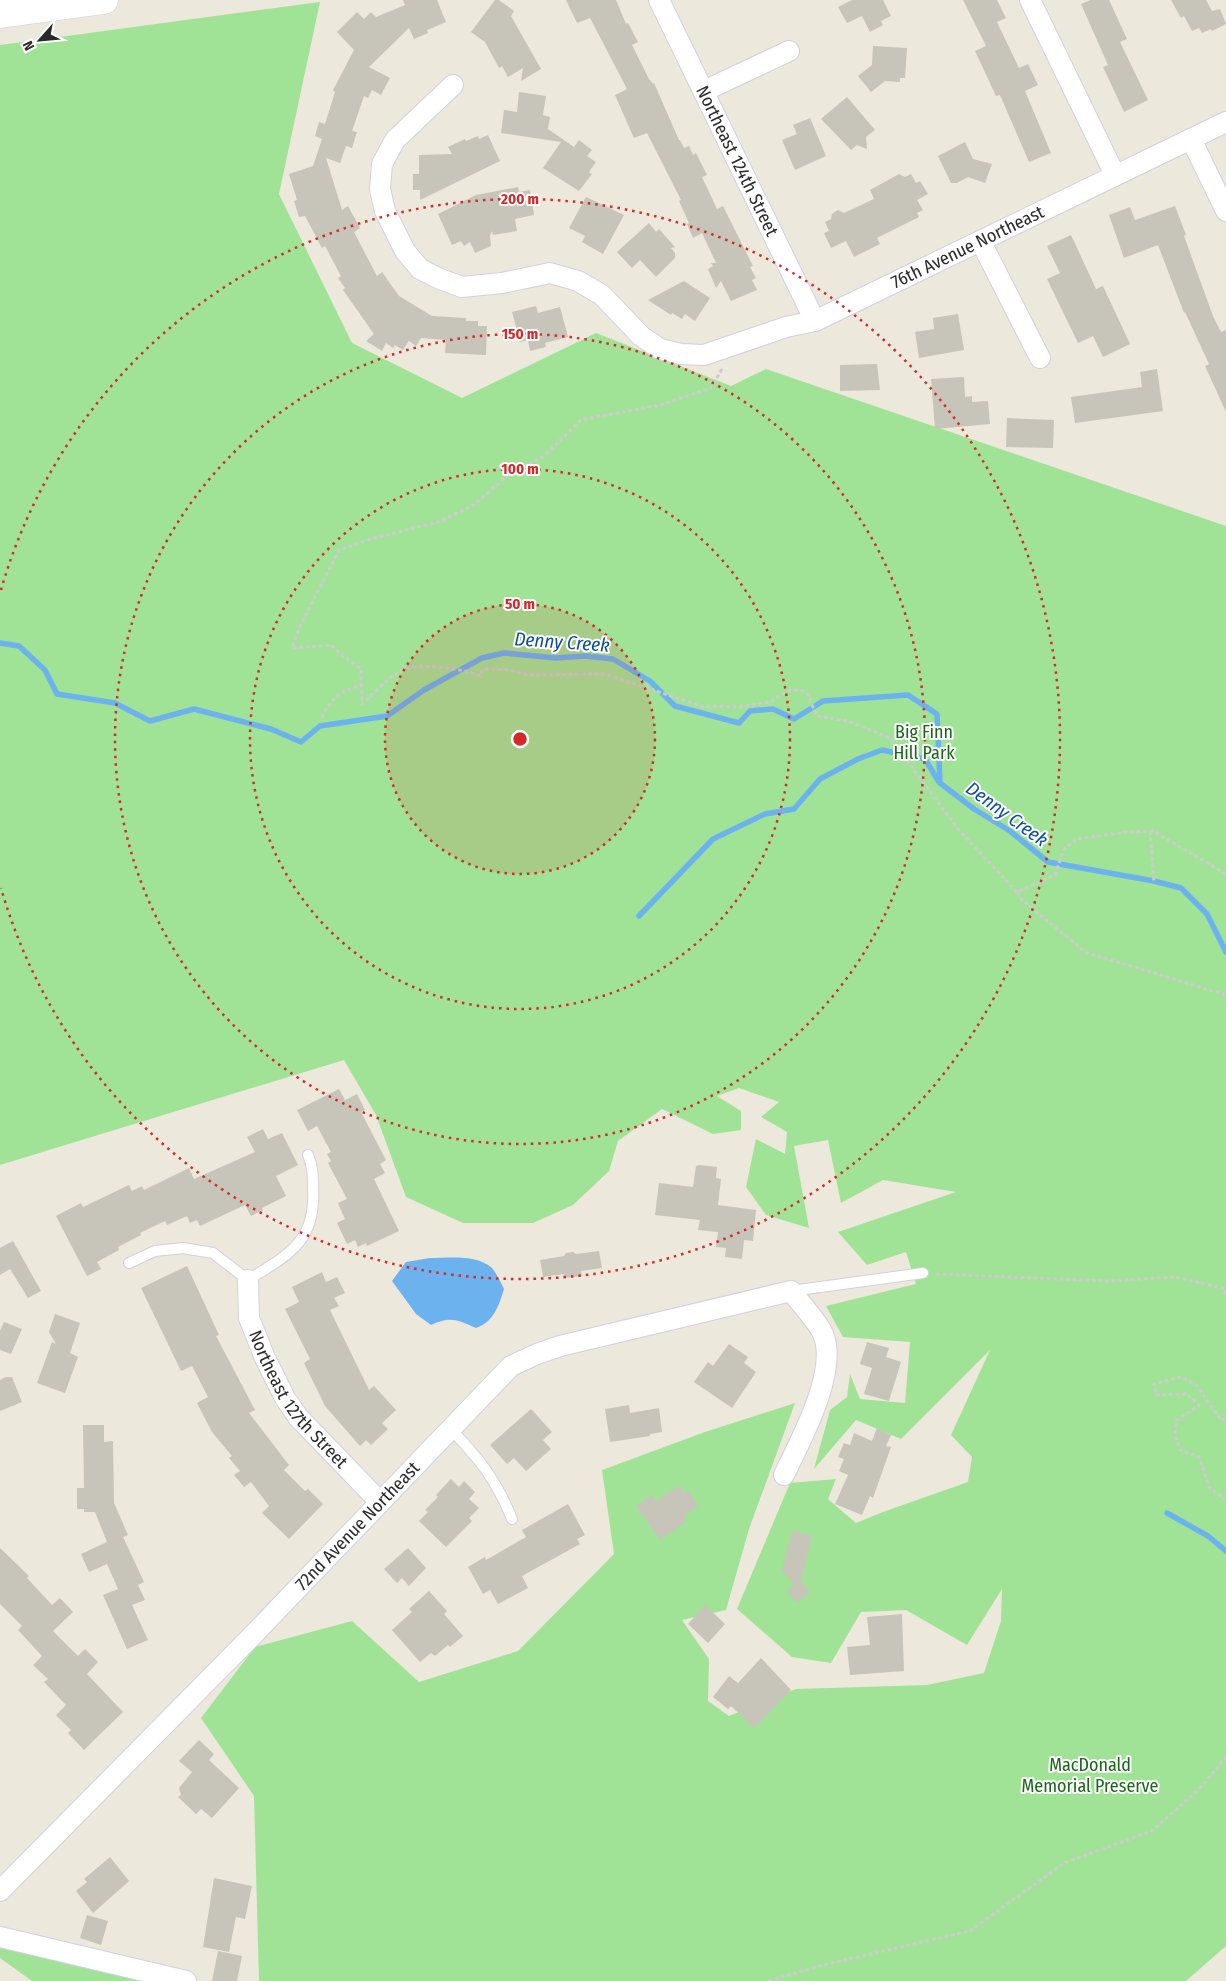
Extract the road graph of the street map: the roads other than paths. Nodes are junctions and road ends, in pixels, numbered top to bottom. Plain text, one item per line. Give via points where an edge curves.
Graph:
1 (104, 0) edge
2 (660, 0) edge
3 (1030, 0) edge
4 (0, 14) edge
5 (788, 51) dead end
6 (453, 85) dead end
7 (704, 92) junction
8 (1226, 122) edge
9 (1191, 139) junction
10 (1115, 176) junction
11 (1226, 212) edge
12 (981, 242) junction
13 (816, 321) junction
14 (1040, 358) dead end
15 (308, 1155) dead end
16 (129, 1263) dead end
17 (923, 1273) road end
18 (248, 1280) junction
19 (791, 1292) junction
20 (450, 1428) junction
21 (784, 1475) dead end
22 (380, 1502) junction
23 (512, 1519) dead end
24 (0, 1891) edge
25 (0, 1937) edge
26 (186, 1981) edge

1 - 4 main road
2 - 7 street, Northeast 124th Street
3 - 10 street
5 - 7 street
6 - 13 street, 76th Avenue Northeast via 395,140 382,164 380,189 385,211 405,250 420,269 462,287 550,273 578,281 602,295 642,336 660,349 680,354 704,355 786,327
7 - 13 street, Northeast 124th Street
8 - 9 street, 76th Avenue Northeast
9 - 10 street, 76th Avenue Northeast
9 - 11 street
10 - 12 street, 76th Avenue Northeast
12 - 13 street, 76th Avenue Northeast
12 - 14 street
15 - 18 lane via 312,1164 314,1197 311,1222 305,1235 285,1257
16 - 18 lane via 155,1251 183,1248 212,1253
17 - 19 lane
18 - 22 street, Northeast 127th Street via 250,1318 285,1398 298,1417
19 - 20 street, 72nd Avenue Northeast via 537,1354 511,1366
19 - 21 street via 823,1334 827,1354 815,1408
20 - 22 street, 72nd Avenue Northeast
20 - 23 lane via 485,1467 503,1495
22 - 24 street, 72nd Avenue Northeast
25 - 26 street

